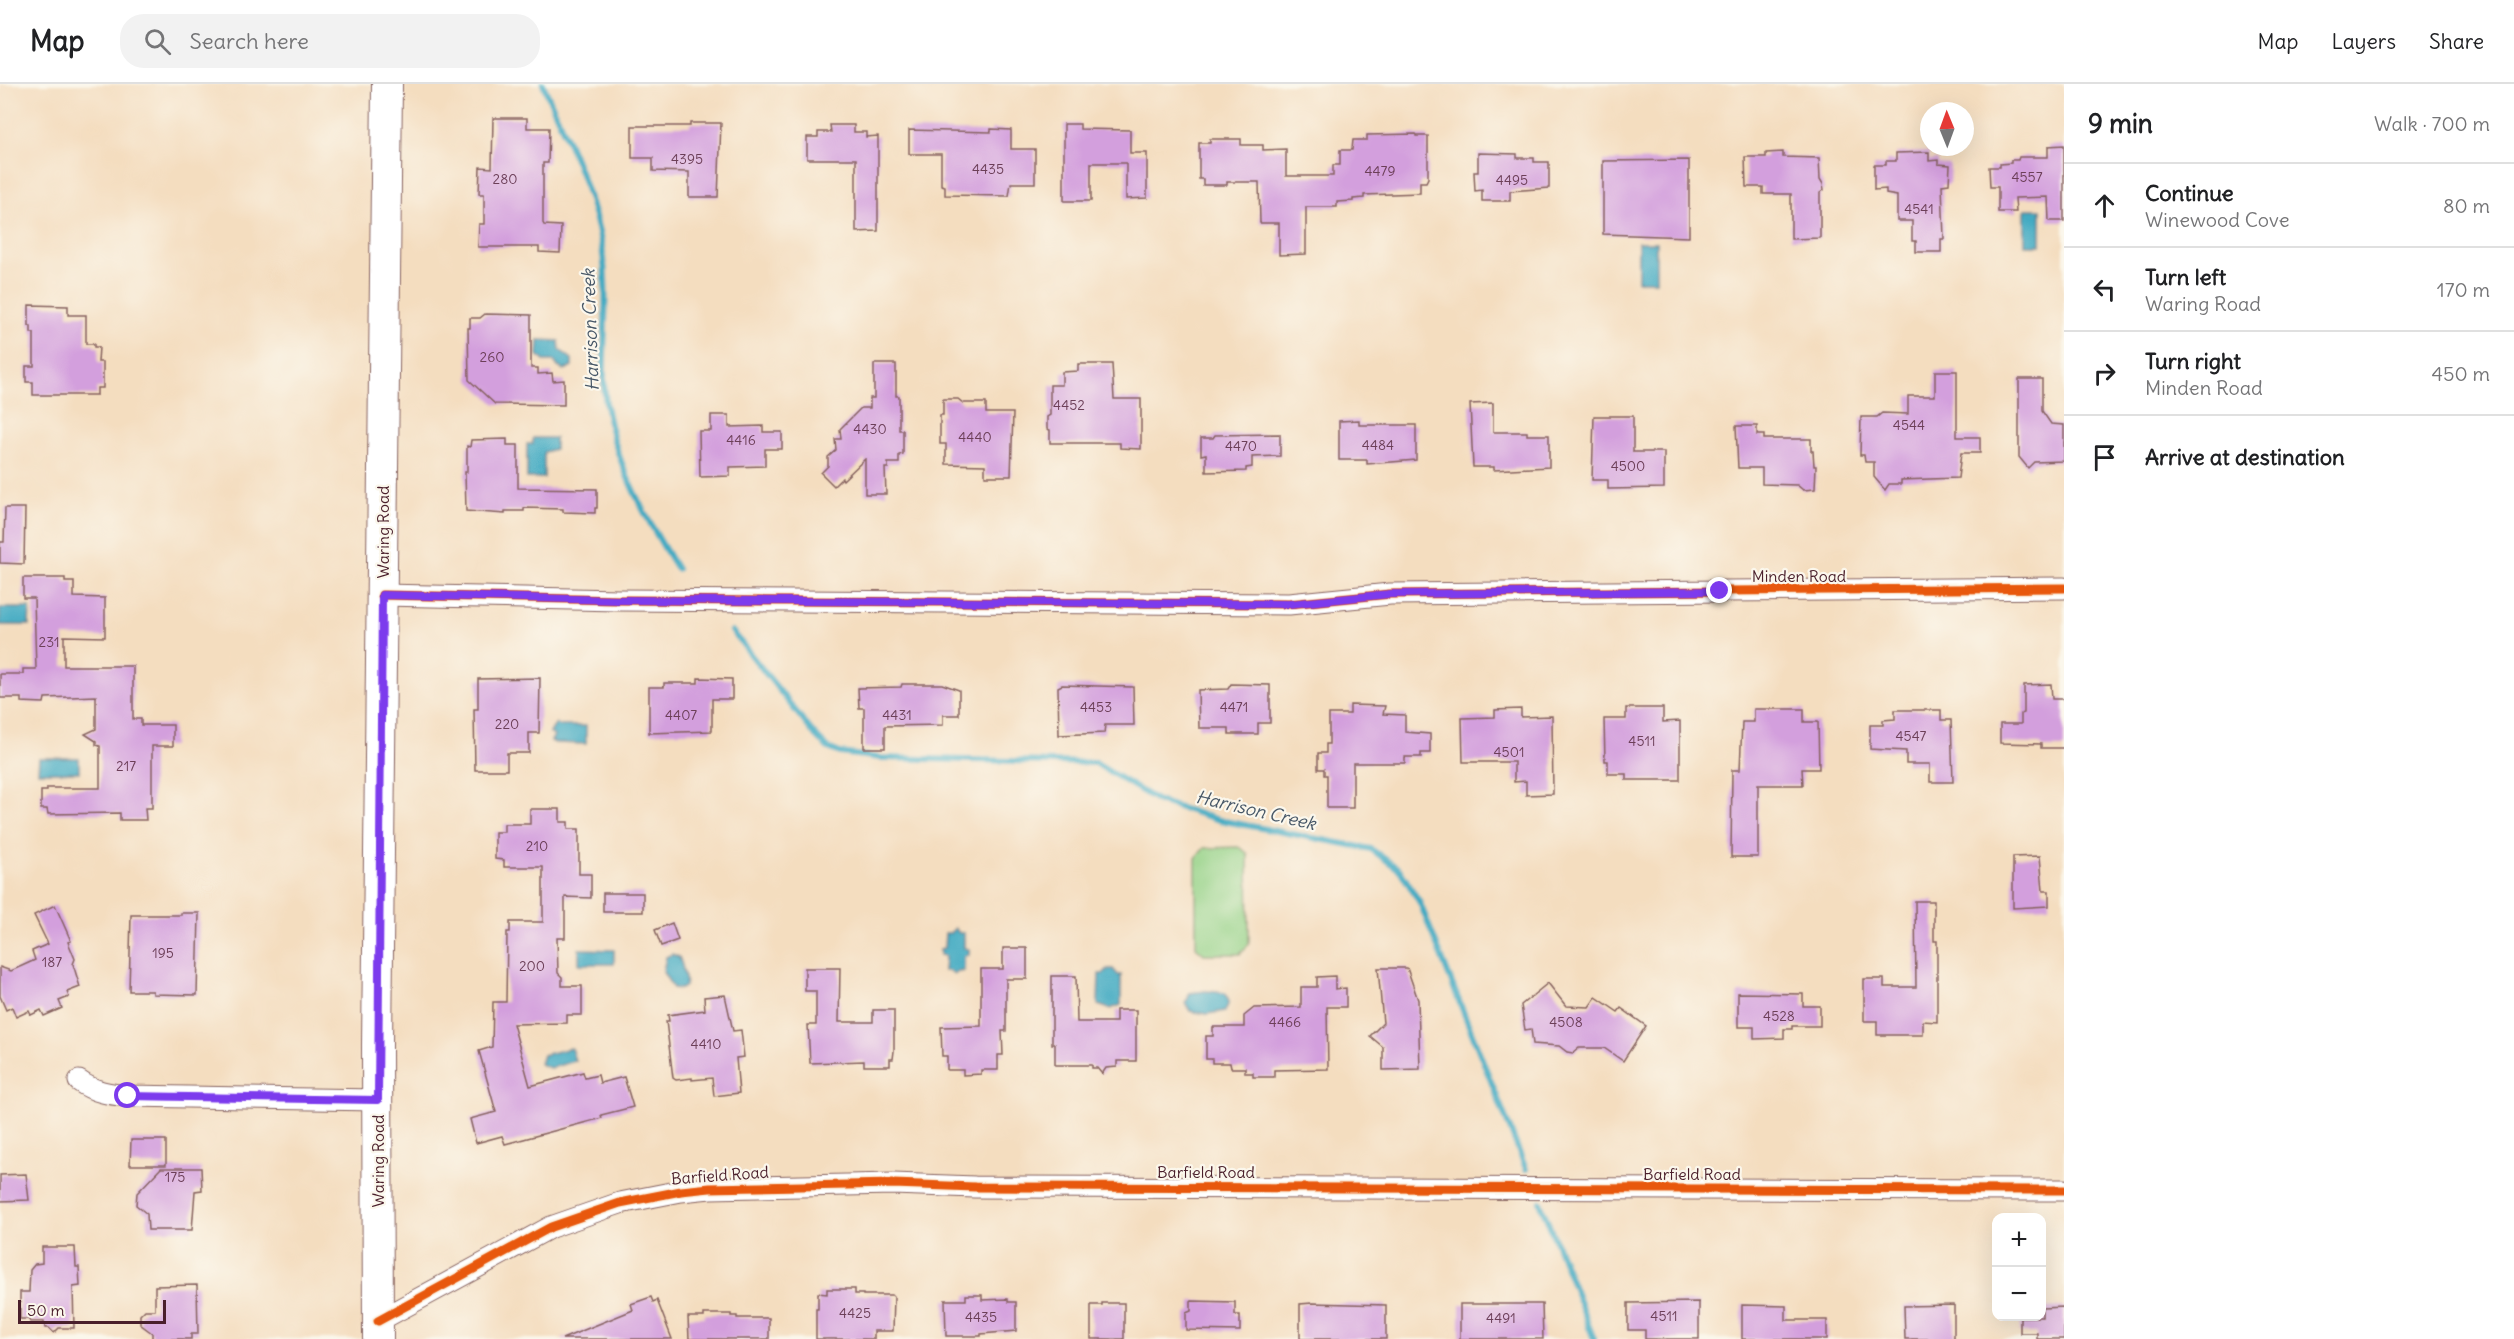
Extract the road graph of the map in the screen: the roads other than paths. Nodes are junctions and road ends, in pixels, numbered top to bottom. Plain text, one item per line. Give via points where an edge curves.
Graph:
1 (387, 84) edge
2 (2064, 588) edge
3 (382, 595) junction
4 (79, 1081) dead end
5 (378, 1100) junction
6 (2064, 1190) edge
7 (378, 1330) edge

1 - 3 main road, Waring Road
2 - 3 street, Minden Road via 1390,594 1289,604
3 - 5 main road, Waring Road
4 - 5 street via 89,1089 128,1096
5 - 7 main road, Waring Road
6 - 7 street, Barfield Road via 893,1184 710,1188 620,1203 551,1227

